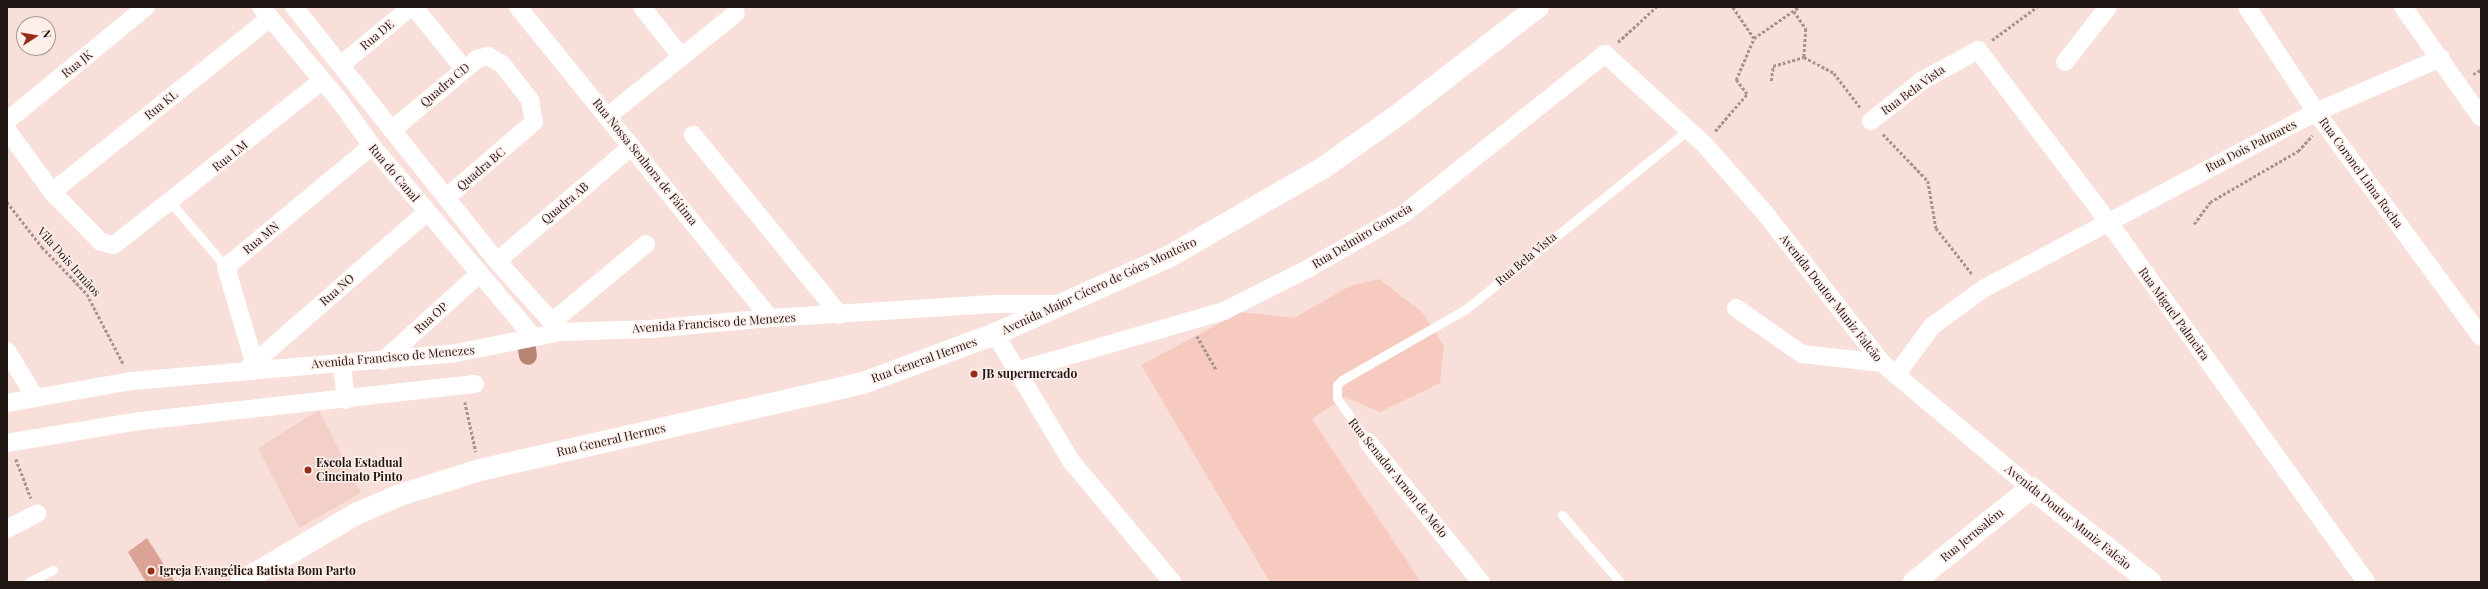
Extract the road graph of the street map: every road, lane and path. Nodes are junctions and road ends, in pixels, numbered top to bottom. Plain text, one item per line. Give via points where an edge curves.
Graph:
1 (146, 7) edge
2 (294, 7) edge
3 (411, 7) edge
4 (414, 7) edge
5 (518, 7) edge
6 (642, 7) edge
7 (1538, 7) edge
8 (1656, 7) edge
9 (1733, 7) edge
10 (1799, 7) edge
11 (2037, 7) edge
12 (2108, 7) edge
13 (2246, 7) edge
14 (2403, 7) edge
15 (1794, 11) junction
16 (266, 12) edge
17 (736, 13) dead end
18 (1754, 38) junction
19 (1978, 50) junction
20 (1605, 54) junction
21 (680, 55) junction
22 (1804, 57) junction
23 (2441, 58) junction
24 (2065, 62) dead end
25 (342, 64) junction
26 (502, 64) joint
27 (464, 69) junction
28 (323, 80) junction
29 (1771, 81) dead end
30 (2316, 112) junction
31 (608, 116) junction
32 (2481, 117) edge
33 (7, 121) edge
34 (1871, 121) junction
35 (1689, 129) junction
36 (7, 130) edge
37 (392, 130) junction
38 (693, 135) dead end
39 (1704, 144) junction
40 (372, 146) junction
41 (632, 146) junction
42 (52, 192) junction
43 (447, 197) junction
44 (7, 202) edge
45 (171, 203) junction
46 (427, 212) junction
47 (2110, 224) junction
48 (2194, 224) dead end
49 (646, 244) dead end
50 (497, 261) junction
51 (226, 267) junction
52 (478, 275) junction
53 (1983, 289) junction
54 (994, 304) junction
55 (1060, 304) junction
56 (1736, 308) dead end
57 (840, 315) junction
58 (770, 318) junction
59 (1189, 322) junction
60 (556, 327) junction
61 (1000, 331) junction
62 (532, 335) junction
63 (2481, 337) edge
64 (7, 351) edge
65 (384, 361) junction
66 (342, 363) junction
67 (1882, 363) junction
68 (251, 365) junction
69 (1217, 370) dead end
70 (1016, 371) junction
71 (1352, 373) joint
72 (1896, 375) junction
73 (132, 381) junction
74 (469, 384) joint
75 (35, 397) junction
76 (346, 400) junction
77 (7, 403) edge
78 (8, 442) edge
79 (1368, 442) joint
80 (480, 470) junction
81 (2031, 488) junction
82 (37, 514) joint
83 (1562, 515) dead end
84 (7, 529) edge
85 (53, 570) dead end
86 (29, 582) edge
87 (241, 582) edge
88 (1172, 582) edge
89 (1481, 582) edge
90 (1620, 582) edge
91 (1914, 582) edge
92 (2150, 582) edge
93 (2366, 582) edge

1 - 33 street, Rua JK
2 - 25 street
3 - 25 street, Rua DE
4 - 27 street
5 - 31 street, Rua Nossa Senhora de Fátima
6 - 21 street
7 - 55 street, Avenida Major Cícero de Góes Monteiro via 1402,112 1323,168 1170,256
8 - 20 path
9 - 18 path
10 - 15 path
11 - 19 path
12 - 24 street
13 - 30 street, Rua Coronel Lima Rocha
14 - 23 street
15 - 18 path
15 - 22 path via 1806,29
16 - 28 street, Rua do Canal
16 - 42 street, Rua KL
17 - 21 street
18 - 39 path via 1736,80 1747,94
19 - 34 street, Rua Bela Vista via 1923,80
19 - 47 street, Rua Miguel Palmeira
20 - 35 street, Avenida Doutor Muniz Falcão
20 - 59 street, Rua Delmiro Gouveia via 1405,213 1224,311
21 - 31 street
22 - 29 path via 1772,66
22 - 34 path via 1834,73
23 - 30 street, Rua Dois Palmares
23 - 32 street
25 - 37 street
26 - 27 street, Quadra CD via 496,58 481,56
26 - 43 street, Quadra BC via 530,100 534,114 530,128
27 - 37 street, Quadra CD
28 - 40 street, Rua do Canal
28 - 45 street, Rua LM
30 - 47 street, Rua Dois Palmares via 2208,167
30 - 48 path via 2313,136 2298,151 2210,202
30 - 63 street, Rua Coronel Lima Rocha
31 - 41 street, Rua Nossa Senhora de Fátima
34 - 53 path via 1928,181 1936,228
35 - 39 street, Avenida Doutor Muniz Falcão
35 - 71 lane, Rua Bela Vista via 1466,309
36 - 42 street, Rua LM
37 - 43 street
38 - 57 street
39 - 67 street, Avenida Doutor Muniz Falcão via 1764,212
40 - 46 street, Rua do Canal
40 - 51 street, Rua MN
41 - 50 street, Quadra AB
41 - 58 street, Rua Nossa Senhora de Fátima
42 - 45 street, Rua LM via 107,245 114,245
43 - 50 street
44 - 73 path, Vila Dois Irmãos via 42,247 88,294
45 - 51 lane
46 - 52 street, Rua do Canal
46 - 68 street, Rua NO
47 - 53 street, Rua Dois Palmares
47 - 93 street, Rua Miguel Palmeira
49 - 60 street
50 - 60 street
51 - 68 street
52 - 62 street, Rua do Canal
52 - 65 street, Rua OP
53 - 72 street, Rua Dois Palmares via 1932,326
54 - 55 street, Avenida Francisco de Menezes
54 - 57 street, Avenida Francisco de Menezes
54 - 61 street
55 - 61 street, Avenida Major Cícero de Góes Monteiro
56 - 67 street via 1802,354
57 - 58 street, Avenida Francisco de Menezes
58 - 60 street, Avenida Francisco de Menezes via 652,329
59 - 69 path
59 - 70 street, Rua Delmiro Gouveia
60 - 62 street, Avenida Francisco de Menezes
61 - 70 street
61 - 80 street, Rua General Hermes via 863,383
62 - 65 street, Avenida Francisco de Menezes via 485,348
64 - 75 street
65 - 66 street, Avenida Francisco de Menezes
66 - 68 street, Avenida Francisco de Menezes
66 - 76 street
67 - 72 street, Avenida Doutor Muniz Falcão
68 - 73 street, Avenida Francisco de Menezes
70 - 88 street via 1082,475
71 - 79 lane, Rua Senador Arnon de Melo via 1338,385 1337,398
72 - 81 street, Avenida Doutor Muniz Falcão
73 - 75 street, Avenida Francisco de Menezes
74 - 76 street
74 - 80 path
75 - 77 street, Avenida Francisco de Menezes
76 - 78 street via 140,421
78 - 82 path
79 - 89 street, Rua Senador Arnon de Melo
80 - 87 street, Rua General Hermes via 400,495 356,514
81 - 91 street, Rua Jerusalém
81 - 92 street, Avenida Doutor Muniz Falcão
82 - 84 street
83 - 90 lane
85 - 86 lane

